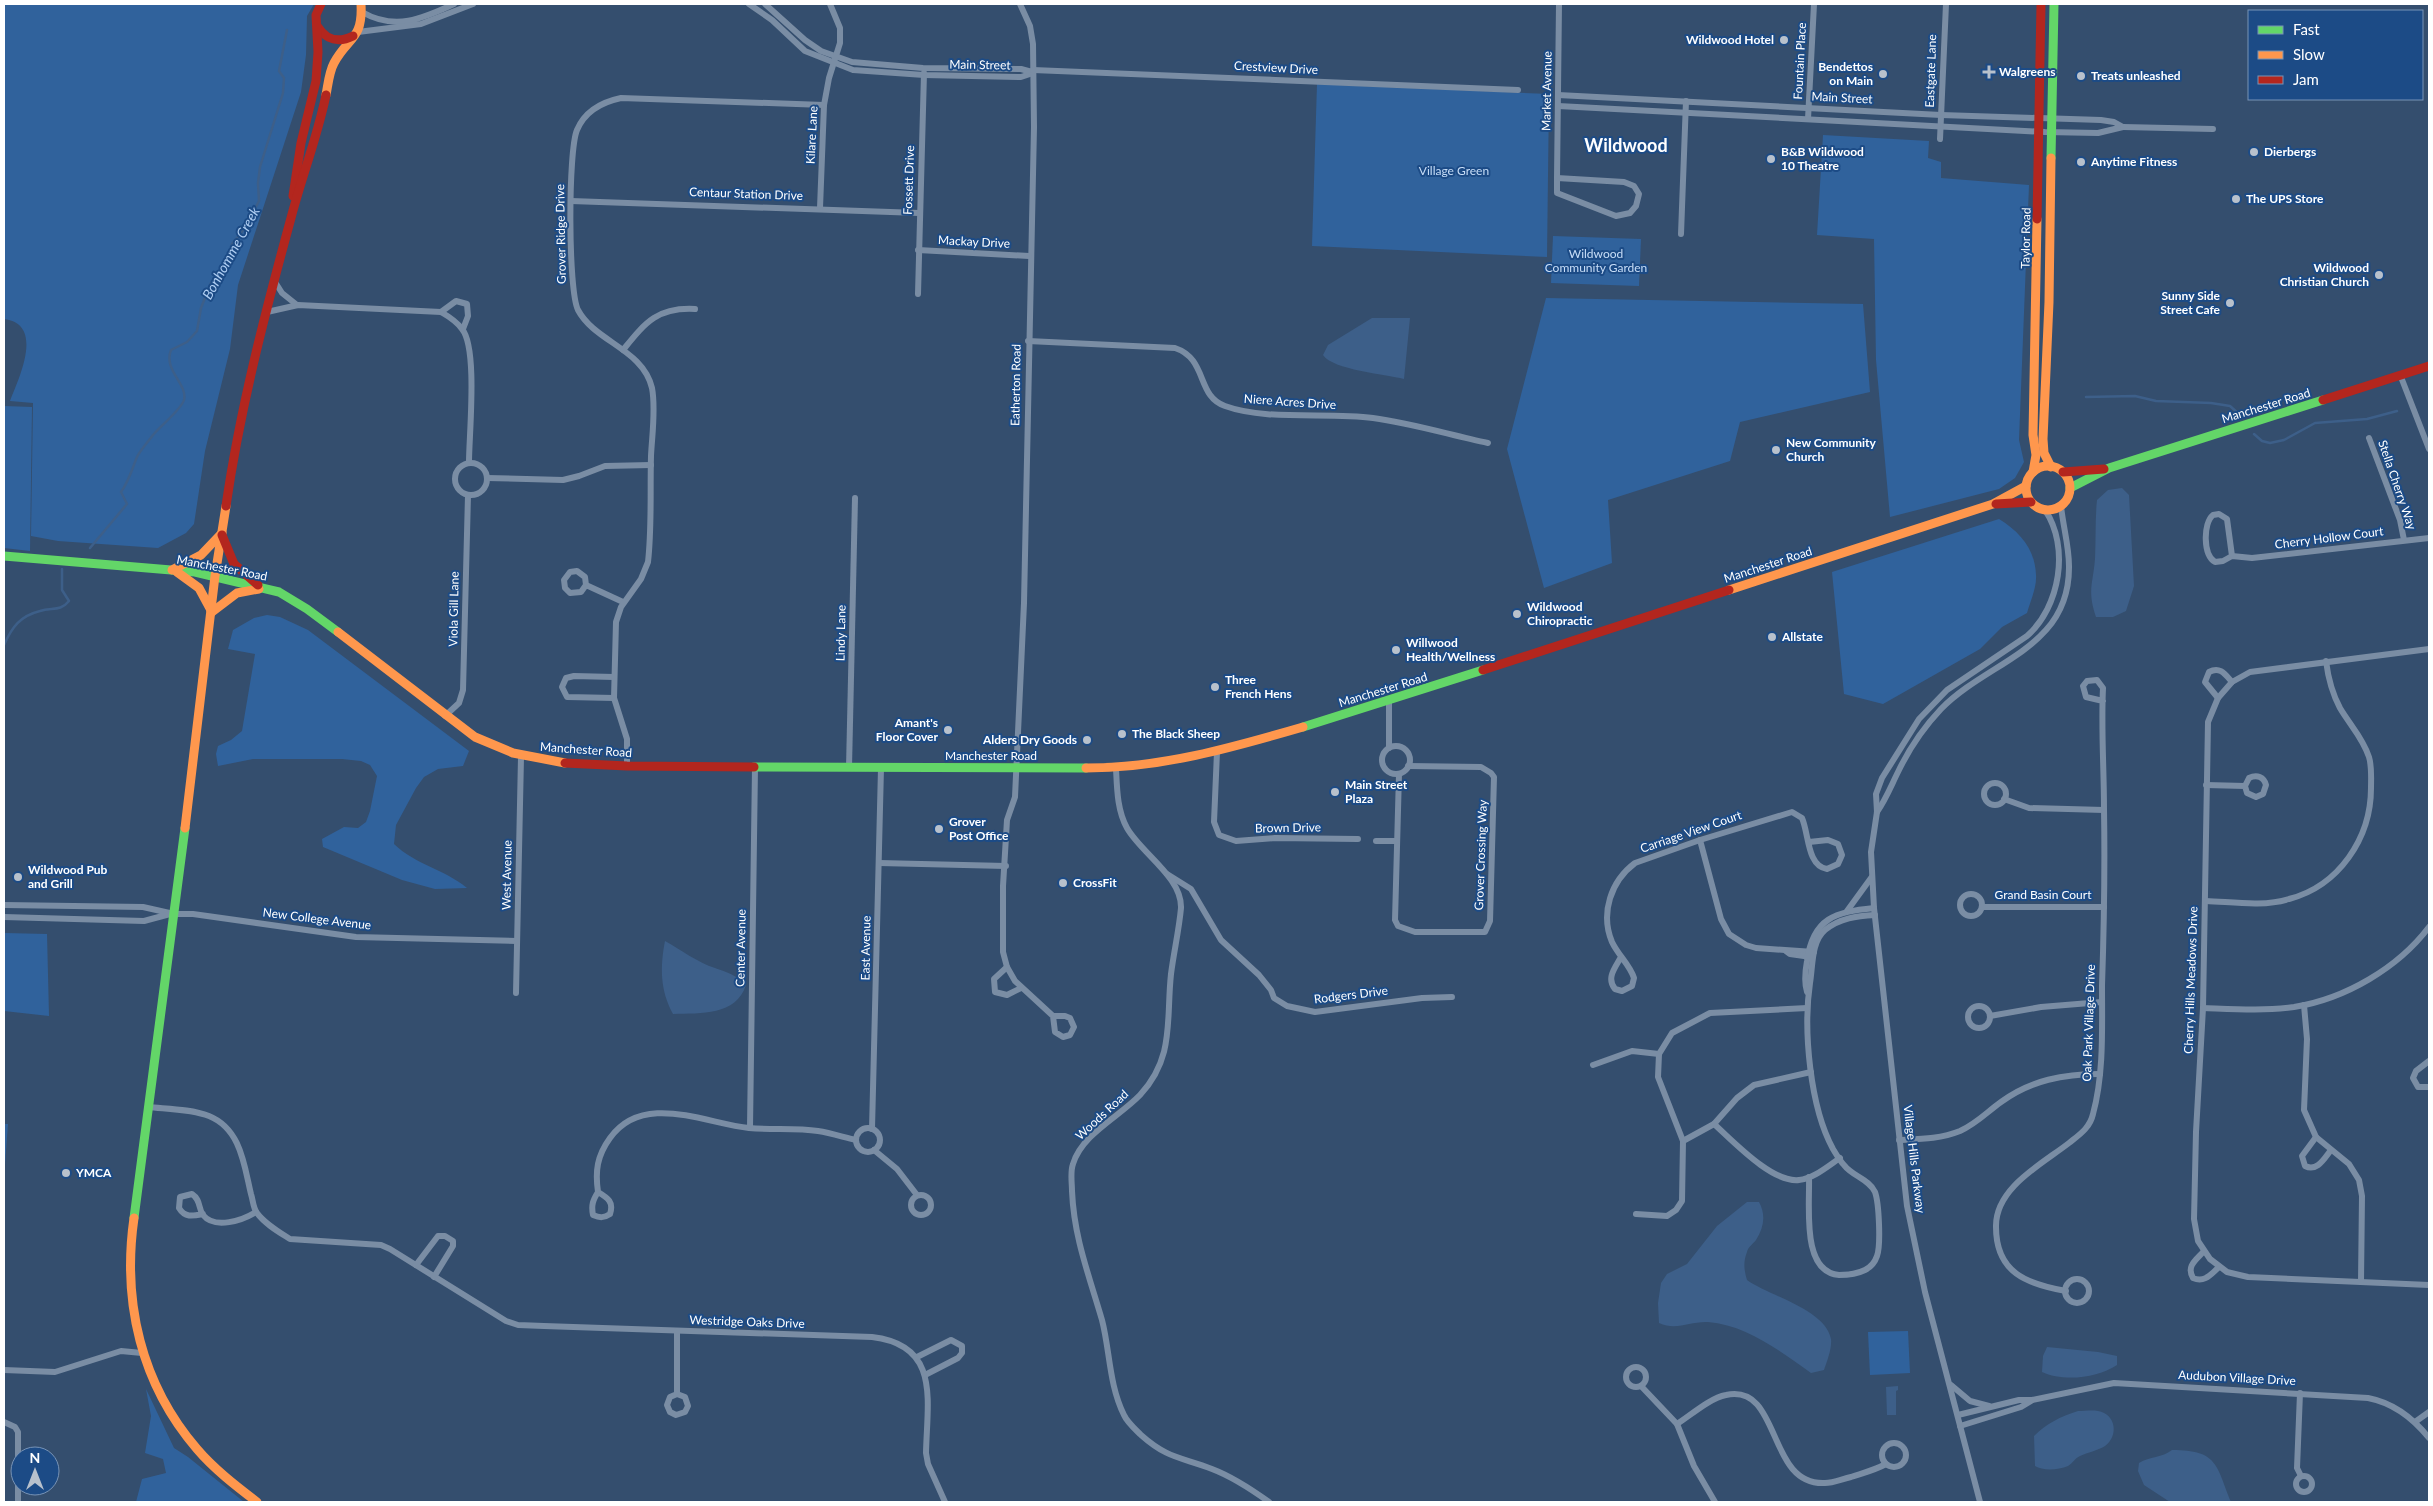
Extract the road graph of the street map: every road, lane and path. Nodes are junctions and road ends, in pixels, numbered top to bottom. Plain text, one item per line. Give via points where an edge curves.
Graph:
1 (321, 4) edge
2 (454, 4) edge
3 (473, 4) edge
4 (749, 4) edge
5 (765, 4) edge
6 (830, 4) edge
7 (1020, 4) edge
8 (1559, 4) edge
9 (1814, 4) edge
10 (1946, 4) edge
11 (2054, 4) edge
12 (2039, 6) edge
13 (360, 7) edge
14 (318, 27) junction
15 (356, 34) junction
16 (834, 59) junction
17 (924, 71) junction
18 (1033, 71) junction
19 (1518, 90) dead end
20 (1558, 95) junction
21 (1686, 101) junction
22 (824, 105) junction
23 (1558, 106) junction
24 (1808, 108) junction
25 (1686, 113) junction
26 (1941, 115) junction
27 (1808, 119) junction
28 (2040, 119) junction
29 (2052, 119) junction
30 (1940, 126) junction
31 (2123, 127) junction
32 (2213, 129) dead end
33 (2040, 131) junction
34 (2052, 132) junction
35 (1940, 139) dead end
36 (1556, 178) junction
37 (572, 201) junction
38 (820, 208) junction
39 (919, 213) junction
40 (290, 217) junction
41 (1681, 234) dead end
42 (918, 250) junction
43 (1030, 256) junction
44 (274, 281) junction
45 (918, 294) dead end
46 (298, 305) junction
47 (695, 308) dead end
48 (267, 312) junction
49 (441, 312) junction
50 (463, 329) junction
51 (1028, 341) junction
52 (624, 350) junction
53 (2429, 366) edge
54 (2401, 376) junction
55 (2427, 436) edge
56 (2369, 438) dead end
57 (1488, 443) dead end
58 (2429, 449) edge
59 (469, 462) junction
60 (651, 465) junction
61 (2051, 467) junction
62 (2109, 468) junction
63 (2033, 472) junction
64 (2063, 472) junction
65 (487, 478) junction
66 (2026, 486) junction
67 (2070, 488) junction
68 (468, 495) junction
69 (856, 498) dead end
70 (2031, 502) junction
71 (1993, 504) junction
72 (2061, 506) junction
73 (2045, 510) junction
74 (222, 533) junction
75 (2429, 538) edge
76 (2404, 540) junction
77 (4, 556) edge
78 (2232, 556) junction
79 (172, 570) junction
80 (215, 576) junction
81 (586, 585) dead end
82 (262, 588) junction
83 (623, 602) junction
84 (212, 612) junction
85 (2016, 645) junction
86 (2429, 649) edge
87 (2021, 653) junction
88 (2326, 661) junction
89 (614, 677) junction
90 (2232, 682) junction
91 (614, 698) junction
92 (2218, 698) junction
93 (1389, 702) junction
94 (2103, 702) dead end
95 (445, 716) junction
96 (1389, 748) junction
97 (1217, 752) junction
98 (521, 757) junction
99 (627, 766) junction
100 (1408, 766) junction
101 (755, 768) junction
102 (849, 768) junction
103 (881, 768) junction
104 (1116, 768) junction
105 (1017, 769) junction
106 (1398, 774) junction
107 (2206, 785) junction
108 (2245, 786) dead end
109 (2004, 799) dead end
110 (2104, 810) junction
111 (1877, 812) junction
112 (1358, 839) dead end
113 (1700, 840) junction
114 (1376, 841) dead end
115 (1397, 842) junction
116 (1809, 842) junction
117 (879, 863) junction
118 (1006, 866) junction
119 (1166, 873) junction
120 (1871, 878) junction
121 (2206, 901) junction
122 (4, 905) edge
123 (1982, 906) dead end
124 (2104, 907) junction
125 (1875, 911) junction
126 (1846, 912) junction
127 (174, 914) junction
128 (4, 917) edge
129 (2429, 928) edge
130 (517, 942) junction
131 (1811, 954) junction
132 (1620, 957) junction
133 (1007, 968) junction
134 (1021, 988) junction
135 (516, 993) dead end
136 (1452, 997) dead end
137 (2102, 1002) junction
138 (2304, 1005) junction
139 (1807, 1008) junction
140 (2203, 1008) junction
141 (1054, 1016) dead end
142 (1990, 1016) dead end
143 (1659, 1054) junction
144 (2429, 1061) edge
145 (1593, 1065) dead end
146 (1811, 1072) junction
147 (2100, 1074) junction
148 (2429, 1087) edge
149 (148, 1107) junction
150 (1714, 1124) junction
151 (750, 1128) junction
152 (872, 1129) junction
153 (2316, 1137) junction
154 (856, 1140) junction
155 (1899, 1140) junction
156 (1683, 1141) junction
157 (874, 1150) junction
158 (2331, 1150) junction
159 (1840, 1158) junction
160 (1809, 1177) junction
161 (598, 1192) dead end
162 (917, 1196) dead end
163 (256, 1212) junction
164 (203, 1214) dead end
165 (1636, 1214) dead end
166 (2204, 1251) junction
167 (416, 1265) junction
168 (2218, 1267) junction
169 (434, 1277) junction
170 (2361, 1282) junction
171 (2429, 1285) edge
172 (2066, 1291) dead end
173 (677, 1331) junction
174 (142, 1354) junction
175 (917, 1357) junction
176 (4, 1370) edge
177 (925, 1374) junction
178 (1950, 1385) junction
179 (1641, 1386) dead end
180 (2300, 1393) junction
181 (677, 1394) dead end
182 (2032, 1400) junction
183 (1990, 1406) junction
184 (2429, 1412) edge
185 (1958, 1415) junction
186 (4, 1422) edge
187 (2415, 1422) junction
188 (1677, 1424) junction
189 (1960, 1426) junction
190 (2429, 1437) edge
191 (1886, 1464) dead end
192 (2301, 1476) dead end
193 (1978, 1494) junction
194 (18, 1502) edge
195 (257, 1502) edge
196 (945, 1502) edge
197 (1269, 1502) edge
198 (1715, 1502) edge
199 (1976, 1502) edge
200 (1980, 1502) edge

1 - 14 street via 316,16
2 - 13 street via 405,22 383,22
3 - 15 street via 421,24
4 - 16 street, Main Street via 772,20 805,51
5 - 16 street, Main Street via 805,40
6 - 16 street, Kilare Lane via 840,28 840,43
7 - 18 street, Eatherton Road via 1030,26
8 - 20 street, Market Avenue
9 - 24 street, Fountain Place
10 - 26 street, Eastgate Lane
11 - 29 street, Taylor Road
12 - 28 street, Taylor Road
13 - 15 street via 362,22
14 - 15 street via 325,36 336,41
14 - 40 street via 316,81 301,142
15 - 40 street via 332,66 317,137
16 - 17 street, Main Street
16 - 22 street, Kilare Lane
17 - 18 street, Main Street
17 - 39 street, Fossett Drive
18 - 19 street, Crestview Drive
18 - 43 street, Eatherton Road
20 - 21 street, Main Street
20 - 23 street, Market Avenue
21 - 24 street, Main Street
21 - 25 street
22 - 37 street, Grover Ridge Drive via 629,98 601,104 582,120 575,137
22 - 38 street, Kilare Lane
23 - 25 street, Main Street
23 - 36 street, Market Avenue
24 - 26 street, Main Street
24 - 27 street, Fountain Place
25 - 27 street, Main Street
25 - 41 street
26 - 28 street, Main Street
26 - 30 street, Eastgate Lane
27 - 30 street, Main Street
28 - 29 street, Main Street
28 - 33 street, Taylor Road
29 - 31 street, Main Street via 2106,121
29 - 34 street, Taylor Road
30 - 33 street, Main Street
30 - 35 street, Eastgate Lane
31 - 32 street, Main Street
31 - 34 street, Main Street via 2098,133
33 - 34 street, Main Street
33 - 63 street, Taylor Road via 2033,435 2036,455
34 - 61 street, Taylor Road via 2043,439
36 - 36 street, Market Avenue via 1556,193 1616,216 1630,213 1636,206 1639,194 1634,186 1624,182
37 - 38 street, Centaur Station Drive
37 - 52 street, Grover Ridge Drive via 570,219 575,301 591,326
38 - 39 street, Centaur Station Drive
39 - 42 street, Fossett Drive
40 - 44 street
42 - 43 street, Mackay Drive
42 - 45 street, Fossett Drive
43 - 51 street, Eatherton Road
44 - 46 street via 282,293
44 - 48 street
46 - 48 street
46 - 49 street
47 - 52 street via 674,309 653,317
48 - 74 street via 235,444
49 - 50 street
49 - 50 street via 456,301 467,304 468,316
50 - 59 street via 470,348
51 - 57 street, Niere Acres Drive via 1175,348 1186,352 1195,363 1209,395 1223,406 1279,414 1373,418
51 - 105 street, Eatherton Road via 1024,602
52 - 60 street, Grover Ridge Drive via 638,363 652,389
53 - 54 street, Manchester Road
54 - 55 street
54 - 62 street, Manchester Road
55 - 58 street
56 - 76 street, Stella Cherry Way via 2400,520
59 - 65 street via 483,468
59 - 68 street via 459,467 454,476 458,490
60 - 65 street via 605,466 564,480
60 - 83 street, Grover Ridge Drive via 648,562 641,579
61 - 63 street
61 - 64 street
62 - 64 street, Manchester Road
62 - 67 street, Manchester Road
63 - 66 street
64 - 67 street via 2069,479
65 - 68 street via 482,491
66 - 70 street
66 - 71 street, Manchester Road
67 - 72 street
68 - 95 street, Viola Gill Lane via 463,690 458,703
69 - 102 street, Lindy Lane
70 - 71 street, Manchester Road
70 - 73 street
71 - 93 street, Manchester Road
72 - 73 street
72 - 87 street, Village Hills Parkway via 2069,566 2064,598 2047,631
73 - 85 street, Village Hills Parkway via 2054,523 2056,582 2042,620
74 - 79 street via 201,555
74 - 80 street
74 - 82 street via 233,566
75 - 76 street, Cherry Hollow Court
76 - 78 street, Cherry Hollow Court via 2252,558
77 - 79 street, Manchester Road
78 - 78 street, Cherry Hollow Court via 2219,562 2211,560 2208,554 2208,522 2213,515 2223,515 2228,522
79 - 80 street, Manchester Road
79 - 84 street via 204,592
80 - 82 street, Manchester Road
80 - 84 street
81 - 83 street
82 - 84 street via 237,593
82 - 95 street, Manchester Road via 279,592 307,608
83 - 89 street, Grover Ridge Drive via 616,622
84 - 127 street
85 - 87 street
85 - 111 street, Village Hills Parkway via 1947,690 1919,719 1882,778 1876,794
86 - 88 street, Cherry Hills Meadows Drive
87 - 111 street, Village Hills Parkway via 1968,686 1940,710 1918,738
88 - 90 street, Cherry Hills Meadows Drive via 2260,669
88 - 121 street via 2335,698 2357,731 2370,759 2371,807 2357,847 2327,880 2291,899 2264,903
89 - 91 street, Grover Ridge Drive
89 - 91 street via 574,676 566,678 562,687 567,697
90 - 92 street, Cherry Hills Meadows Drive
90 - 92 street via 2221,670 2209,672 2205,682
91 - 99 street, Grover Ridge Drive via 627,739
92 - 107 street, Cherry Hills Meadows Drive via 2208,722
93 - 96 street
93 - 97 street, Manchester Road
94 - 110 street, Oak Park Village Drive
95 - 98 street, Manchester Road via 475,737
96 - 100 street via 1405,750
96 - 106 street via 1383,754 1382,763 1386,770
97 - 104 street, Manchester Road
97 - 112 street, Brown Drive via 1214,822 1219,835 1236,841
98 - 99 street, Manchester Road via 546,762
98 - 130 street, West Avenue
99 - 101 street, Manchester Road
100 - 106 street
100 - 115 street, Grover Crossing Way via 1481,767 1494,777 1490,921 1485,932 1415,932 1398,926 1395,920
101 - 102 street, Manchester Road
101 - 151 street, Center Avenue
102 - 103 street, Manchester Road
103 - 105 street, Manchester Road
103 - 117 street, East Avenue
104 - 105 street, Manchester Road
104 - 119 street, Woods Road via 1120,808 1127,828
105 - 118 street, Eatherton Road via 1016,797 1007,820
106 - 115 street, Grover Crossing Way
107 - 108 street
107 - 121 street, Cherry Hills Meadows Drive
109 - 110 street via 2029,808
110 - 124 street, Oak Park Village Drive
111 - 120 street, Village Hills Parkway
113 - 116 street, Carriage View Court via 1792,812 1802,818
113 - 131 street via 1721,919 1729,934 1746,945 1790,954
113 - 132 street, Carriage View Court via 1635,863 1615,884 1608,904 1608,928
114 - 115 street
116 - 116 street, Carriage View Court via 1828,840 1838,844 1842,855 1838,864 1827,869 1818,866
117 - 118 street
117 - 152 street, East Avenue
118 - 133 street, Eatherton Road via 1003,942
119 - 136 street, Rodgers Drive via 1191,889 1221,940 1262,979 1274,998 1287,1006 1315,1012
119 - 197 street, Woods Road via 1181,904 1171,973 1166,1050 1156,1074 1140,1095 1083,1145 1073,1164 1074,1224 1102,1322 1114,1389 1124,1417 1166,1454 1233,1478
120 - 125 street, Village Hills Parkway
120 - 126 street
121 - 140 street, Cherry Hills Meadows Drive
122 - 127 street, New College Avenue via 143,906
123 - 124 street, Grand Basin Court
124 - 137 street, Oak Park Village Drive
125 - 126 street
125 - 131 street via 1834,924 1819,937
125 - 155 street, Village Hills Parkway
126 - 131 street via 1827,920 1819,928 1812,939
127 - 128 street, New College Avenue via 144,921
127 - 130 street, New College Avenue via 218,917 356,937
127 - 149 street
129 - 138 street via 2398,959 2369,978 2336,995
130 - 135 street, West Avenue
131 - 139 street
132 - 132 street, Carriage View Court via 1634,978 1632,986 1622,991 1610,982
133 - 134 street
133 - 134 street via 994,979 995,992 1007,995
134 - 141 street
137 - 142 street via 2041,1007
137 - 147 street, Oak Park Village Drive
138 - 140 street via 2270,1009
138 - 153 street via 2307,1039 2304,1110
139 - 143 street via 1710,1013 1677,1029
139 - 146 street
140 - 166 street, Cherry Hills Meadows Drive via 2194,1219 2198,1241
143 - 145 street via 1632,1051
143 - 156 street via 1658,1077
144 - 148 street via 2416,1071 2413,1078 2418,1087
146 - 150 street via 1746,1089
146 - 159 street via 1824,1128
147 - 155 street via 2070,1074 2047,1079 2023,1088 1960,1131 1932,1138
147 - 172 street, Oak Park Village Drive via 2094,1114 2087,1127 2011,1188 1997,1214 1996,1236 2004,1259 2017,1276 2033,1285
149 - 163 street via 208,1115 218,1120 237,1140
149 - 174 street via 132,1223 130,1262 132,1312
150 - 156 street
150 - 160 street via 1775,1174 1800,1180
151 - 154 street via 817,1131
151 - 161 street via 665,1113 650,1113 632,1120 615,1131 601,1150 596,1166
152 - 154 street via 861,1130
152 - 157 street, East Avenue via 879,1137 879,1144
153 - 158 street
153 - 158 street via 2302,1156 2305,1166 2317,1166
154 - 157 street via 860,1150
155 - 178 street, Village Hills Parkway via 1911,1225
156 - 165 street via 1680,1206 1667,1216
157 - 162 street via 897,1169
158 - 170 street via 2349,1164 2361,1188
159 - 160 street
159 - 160 street via 1844,1166 1870,1184 1876,1198 1879,1248 1869,1268 1854,1274 1835,1274 1827,1272 1816,1262 1811,1247
163 - 164 street via 247,1218 224,1222 215,1222
163 - 167 street, Westridge Oaks Drive via 290,1239 381,1245
166 - 168 street, Cherry Hills Meadows Drive
166 - 168 street via 2191,1265 2193,1278 2206,1278
167 - 169 street, Westridge Oaks Drive
167 - 169 street via 438,1236 448,1236 453,1246
168 - 170 street, Cherry Hills Meadows Drive via 2248,1277
169 - 173 street, Westridge Oaks Drive via 495,1316 518,1325
170 - 171 street, Cherry Hills Meadows Drive
173 - 175 street, Westridge Oaks Drive via 872,1337 897,1343
173 - 181 street
174 - 176 street via 122,1351 56,1372
174 - 195 street via 156,1390 178,1428 206,1460
175 - 177 street
175 - 177 street via 951,1340 962,1346 962,1354 958,1358
177 - 196 street via 926,1453
178 - 183 street, Audubon Village Drive via 1970,1401
178 - 185 street, Village Hills Parkway
179 - 188 street
180 - 182 street, Audubon Village Drive via 2114,1383
180 - 187 street, Audubon Village Drive via 2380,1400
180 - 192 street via 2297,1468
182 - 183 street, Audubon Village Drive
182 - 189 street, Audubon Village Drive via 2021,1408
183 - 185 street, Audubon Village Drive
184 - 187 street
185 - 189 street, Village Hills Parkway
186 - 194 street via 18,1432
187 - 190 street, Audubon Village Drive
188 - 191 street via 1723,1396 1745,1395 1759,1405 1788,1462 1807,1479 1824,1483 1835,1481 1876,1470
188 - 198 street via 1694,1466
189 - 193 street, Village Hills Parkway
193 - 199 street
193 - 200 street, Village Hills Parkway

